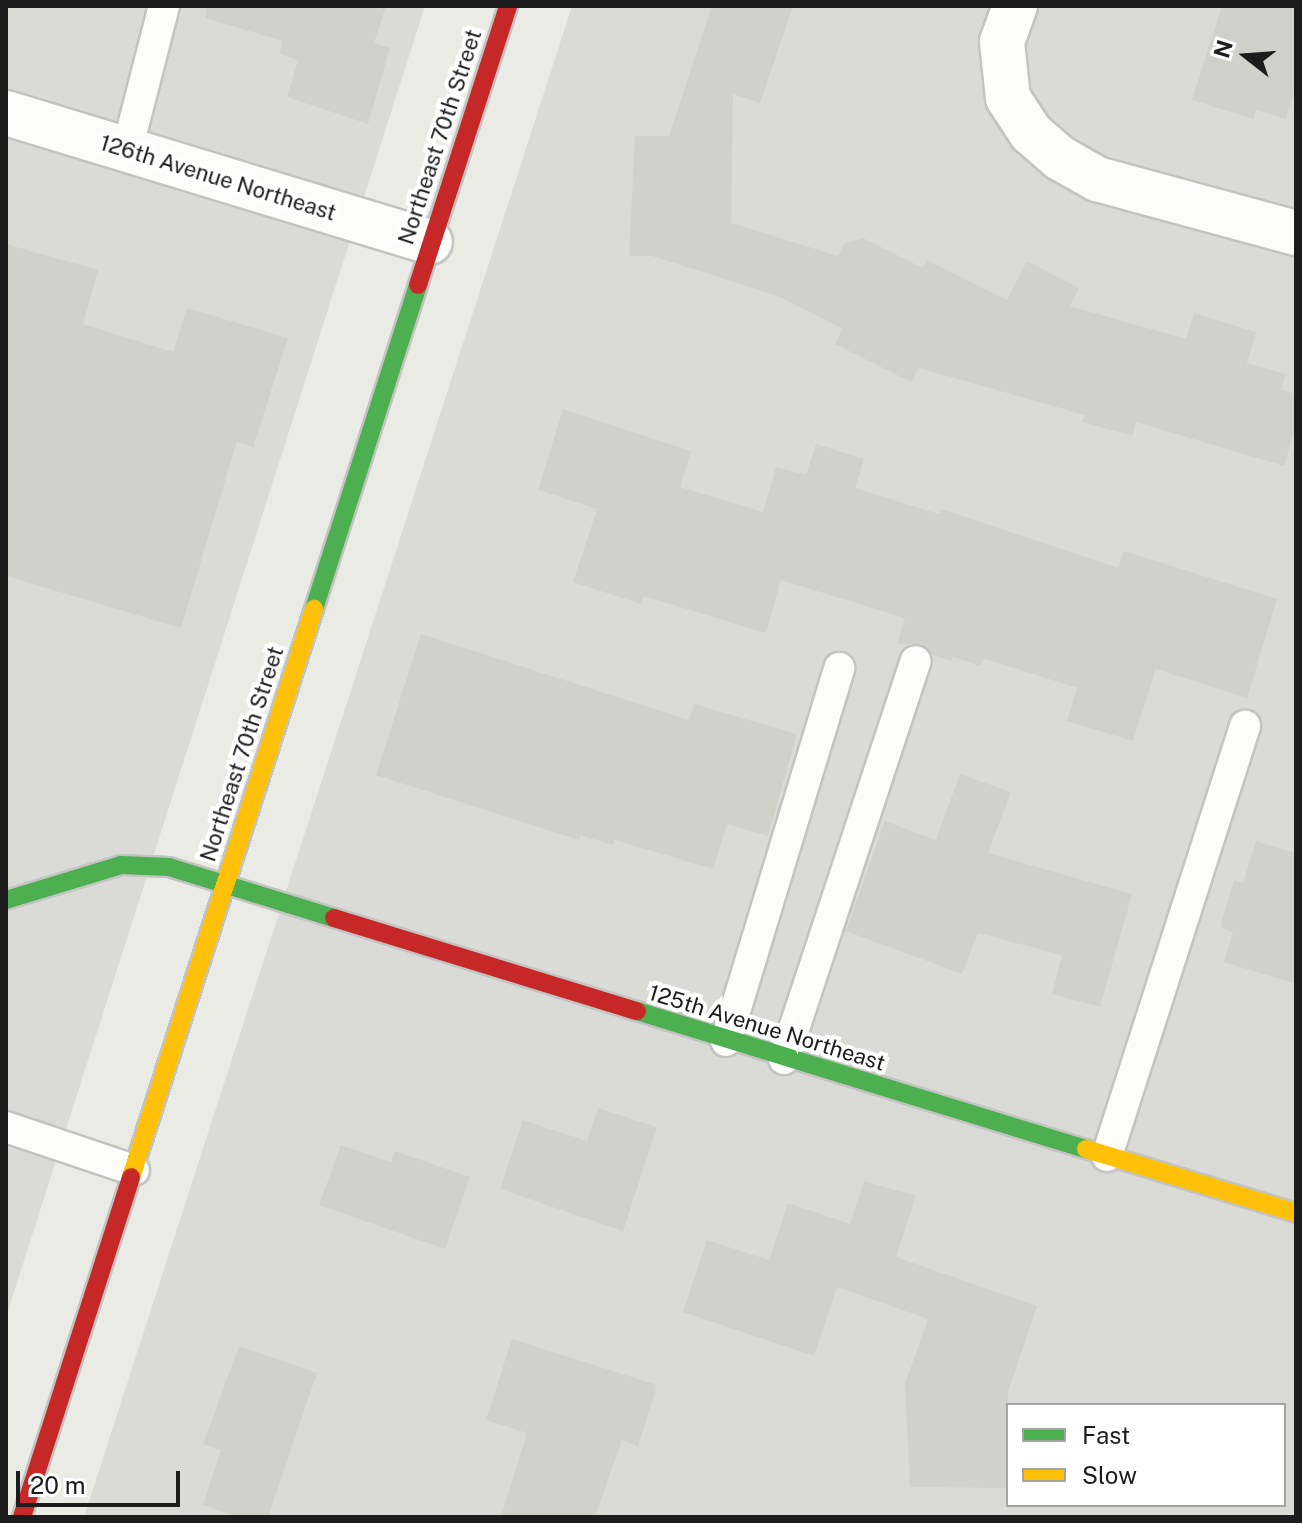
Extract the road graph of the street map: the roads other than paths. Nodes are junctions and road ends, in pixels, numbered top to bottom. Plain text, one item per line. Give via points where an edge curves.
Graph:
1 (164, 6) edge
2 (508, 6) edge
3 (1015, 6) edge
4 (6, 113) edge
5 (127, 150) junction
6 (1296, 233) edge
7 (430, 242) junction
8 (916, 661) dead end
9 (839, 668) dead end
10 (1245, 726) dead end
11 (226, 883) junction
12 (6, 900) edge
13 (726, 1041) junction
14 (784, 1059) junction
15 (6, 1127) edge
16 (1107, 1156) junction
17 (134, 1170) junction
18 (1296, 1213) edge
19 (22, 1517) edge

1 - 5 lane
2 - 7 main road, Northeast 70th Street
3 - 6 street via 1002,42 1008,98 1031,133 1060,158 1097,179
4 - 5 street, 126th Avenue Northeast
5 - 7 street, 126th Avenue Northeast
7 - 11 main road, Northeast 70th Street
8 - 14 lane
9 - 13 lane
10 - 16 lane
11 - 12 main road, 125th Avenue Northeast via 169,867 121,865
11 - 13 main road, 125th Avenue Northeast
11 - 17 main road, Northeast 70th Street
13 - 14 main road, 125th Avenue Northeast
14 - 16 main road, 125th Avenue Northeast
15 - 17 lane
16 - 18 main road, 125th Avenue Northeast
17 - 19 main road, Northeast 70th Street

